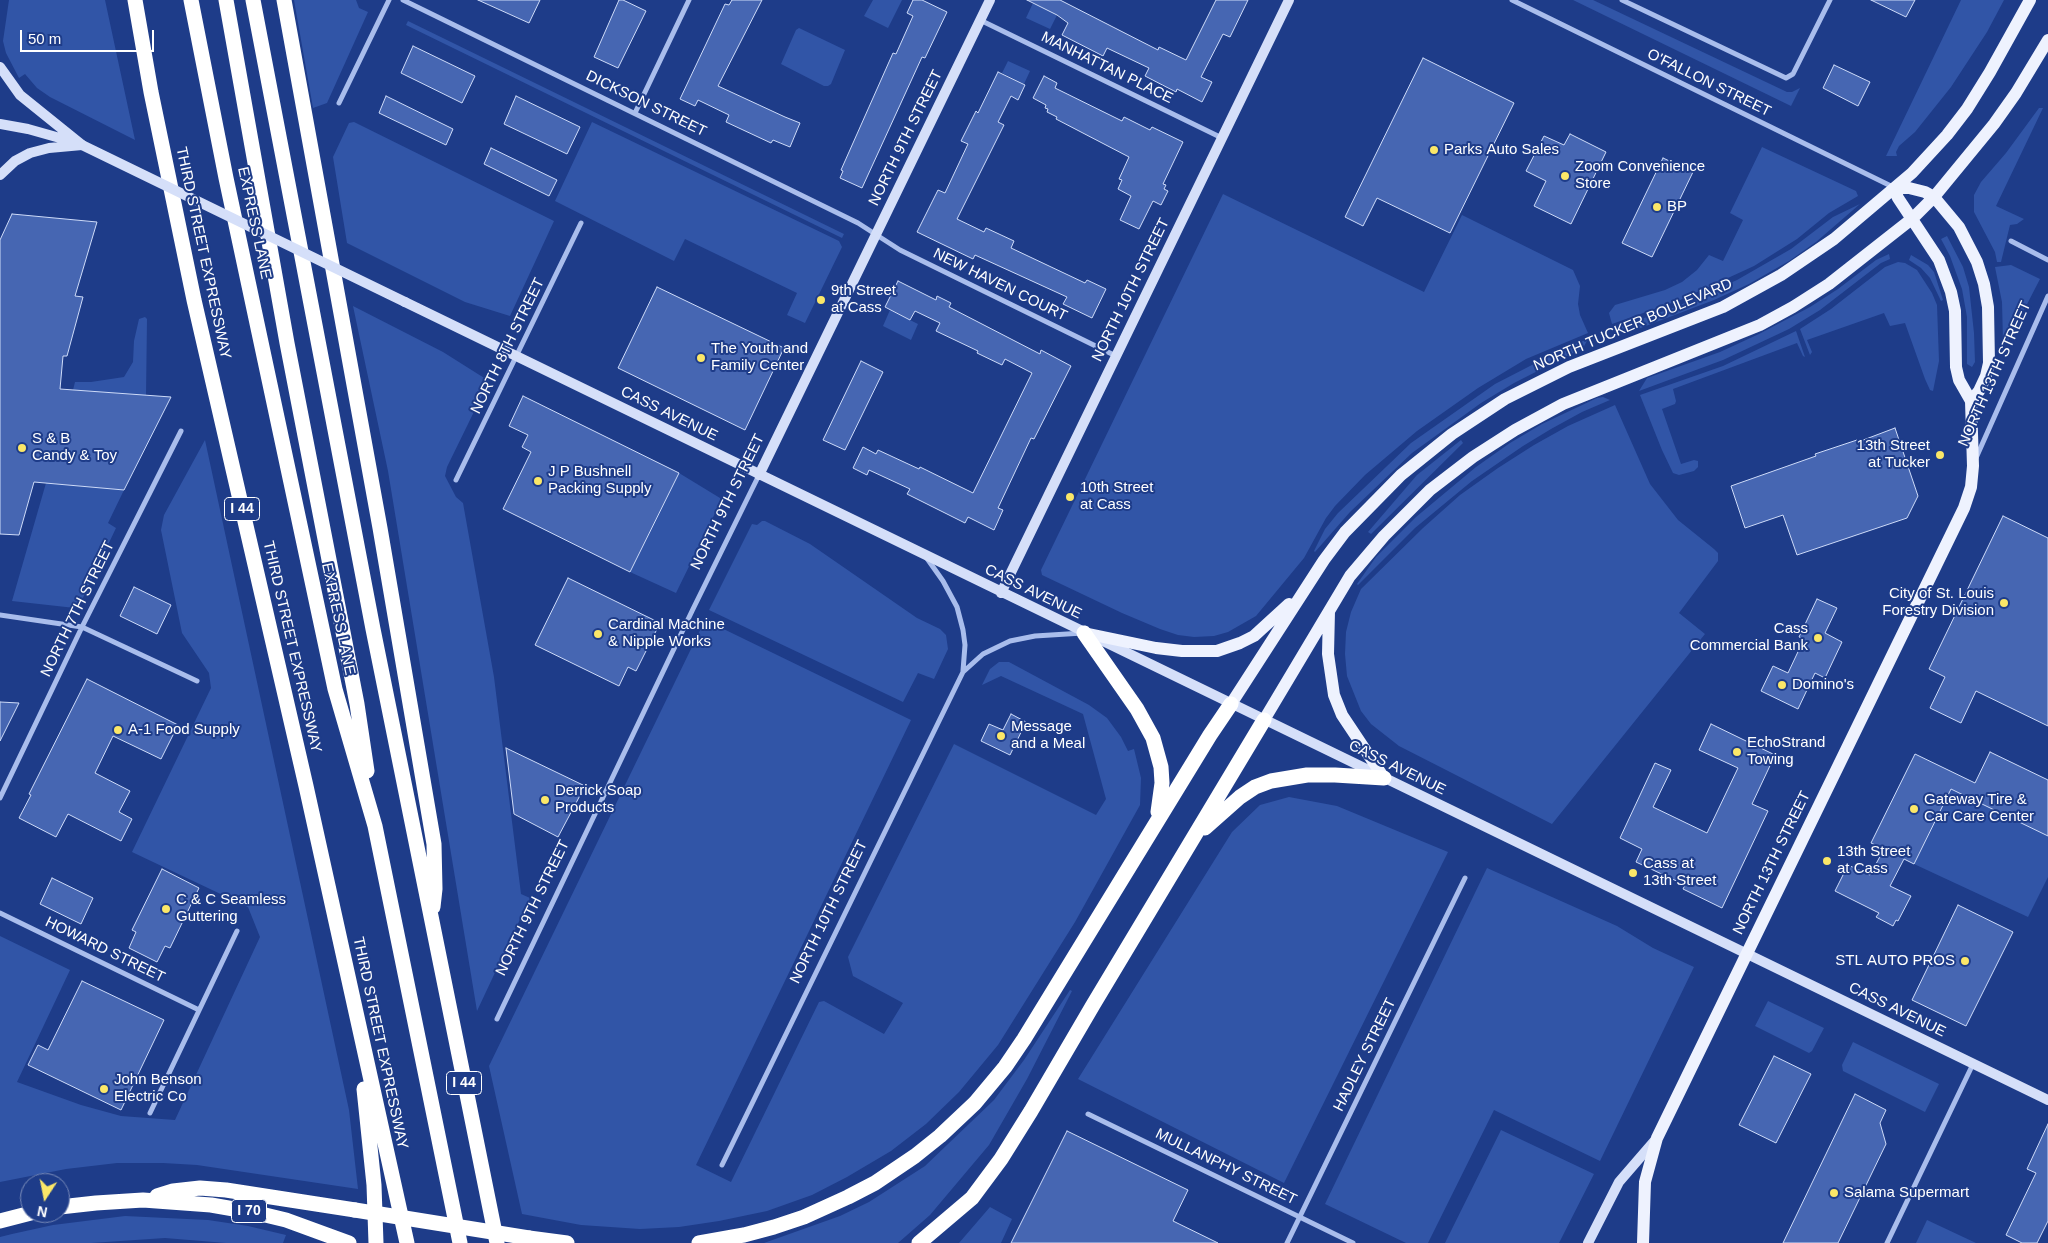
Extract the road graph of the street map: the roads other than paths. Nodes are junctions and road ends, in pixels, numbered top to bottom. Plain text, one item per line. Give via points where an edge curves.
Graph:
1 (135, 0) edge
2 (191, 0) edge
3 (226, 0) edge
4 (253, 0) edge
5 (284, 0) edge
6 (389, 0) edge
7 (403, 0) edge
8 (689, 0) edge
9 (990, 0) edge
10 (1289, 0) edge
11 (1512, 0) edge
12 (1622, 0) edge
13 (1830, 0) edge
14 (2030, 0) edge
15 (980, 20) junction
16 (2048, 40) edge
17 (0, 67) edge
18 (339, 103) dead end
19 (635, 113) junction
20 (0, 124) edge
21 (1222, 138) junction
22 (82, 145) junction
23 (0, 175) edge
24 (1894, 188) junction
25 (1934, 196) junction
26 (1912, 218) junction
27 (581, 222) dead end
28 (875, 234) junction
29 (2011, 241) dead end
30 (2048, 260) edge
31 (2048, 296) edge
32 (516, 356) junction
33 (1116, 356) junction
34 (1971, 401) junction
35 (181, 431) dead end
36 (1973, 466) junction
37 (759, 475) junction
38 (456, 480) dead end
39 (926, 556) junction
40 (1305, 588) junction
41 (1001, 593) junction
42 (1329, 609) junction
43 (0, 615) edge
44 (82, 627) junction
45 (1084, 633) junction
46 (963, 672) junction
47 (197, 681) dead end
48 (1231, 704) junction
49 (1264, 720) junction
50 (1384, 778) junction
51 (0, 798) edge
52 (1155, 824) junction
53 (375, 826) junction
54 (1190, 843) junction
55 (1465, 878) dead end
56 (0, 913) edge
57 (431, 923) junction
58 (237, 931) dead end
59 (1746, 954) junction
60 (199, 1010) junction
61 (356, 1016) junction
62 (497, 1019) dead end
63 (1974, 1064) junction
64 (2048, 1100) edge
65 (150, 1113) dead end
66 (1088, 1114) dead end
67 (1656, 1138) junction
68 (722, 1165) dead end
69 (972, 1198) junction
70 (143, 1200) junction
71 (70, 1207) edge
72 (20, 1216) edge
73 (1300, 1217) junction
74 (0, 1221) edge
75 (350, 1243) edge
76 (376, 1243) edge
77 (406, 1243) edge
78 (460, 1243) edge
79 (497, 1243) edge
80 (567, 1243) edge
81 (699, 1243) edge
82 (918, 1243) edge
83 (934, 1243) edge
84 (1287, 1243) edge
85 (1353, 1243) edge
86 (1588, 1243) edge
87 (1643, 1243) edge
88 (1887, 1243) edge

1 - 61 highway, THIRD STREET EXPRESSWAY / I 44 via 194,300
2 - 53 highway, EXPRESS LANE via 335,689
3 - 53 highway via 289,353 357,704
4 - 57 highway, I 44
5 - 57 highway via 434,844 435,889
6 - 18 street
7 - 19 street, DICKSON STREET
8 - 19 street
9 - 15 main road, NORTH 9TH STREET
10 - 21 main road, NORTH 10TH STREET
11 - 24 street, O'FALLON STREET
12 - 13 street via 1786,78 1794,74
14 - 24 main road, NORTH TUCKER BOULEVARD via 1967,108 1930,154
15 - 21 street, MANHATTAN PLACE
15 - 28 main road, NORTH 9TH STREET
16 - 25 main road via 2000,116
17 - 22 main road via 20,95
19 - 28 street, DICKSON STREET
20 - 22 main road, CASS AVENUE
21 - 33 main road, NORTH 10TH STREET
22 - 23 main road via 30,153
22 - 32 main road, CASS AVENUE, bridge
24 - 25 main road via 1908,188
24 - 26 main road, NORTH 13TH STREET
24 - 40 main road, NORTH TUCKER BOULEVARD via 1815,253 1754,291 1680,325 1569,367 1505,399 1473,420 1422,457 1374,501 1345,532
25 - 26 main road
25 - 34 main road, NORTH 13TH STREET via 1966,239 1984,284 1988,307 1989,363 1979,391
26 - 34 main road, NORTH 13TH STREET via 1946,276 1955,312 1956,367 1959,380
26 - 42 main road via 1829,284 1760,325 1563,404 1473,457 1430,490 1384,536 1361,562
27 - 32 street, NORTH 8TH STREET
28 - 33 street, NEW HAVEN COURT via 900,250
28 - 37 main road, NORTH 9TH STREET
29 - 30 street
31 - 36 street, NORTH 13TH STREET
32 - 37 main road, CASS AVENUE
32 - 38 street, NORTH 8TH STREET
33 - 41 main road, NORTH 10TH STREET
34 - 36 main road, NORTH 13TH STREET
35 - 44 street, NORTH 7TH STREET
36 - 59 main road, NORTH 13TH STREET via 1964,508
37 - 39 main road, CASS AVENUE
37 - 62 street, NORTH 9TH STREET
39 - 41 main road, CASS AVENUE
39 - 46 street, NORTH 10TH STREET via 957,607 965,645
40 - 45 main road via 1254,636 1217,650 1156,648
40 - 48 main road, NORTH TUCKER BOULEVARD
41 - 45 main road, CASS AVENUE
42 - 49 main road
42 - 50 main road via 1328,654 1334,694 1342,714
43 - 44 street
44 - 47 street
44 - 51 street, NORTH 7TH STREET
45 - 46 street, NORTH 10TH STREET via 1010,641 983,654
45 - 48 main road, CASS AVENUE
45 - 52 highway via 1138,709 1153,738 1162,783
46 - 68 street, NORTH 10TH STREET
48 - 49 main road, CASS AVENUE
48 - 52 highway
49 - 50 main road, CASS AVENUE
49 - 54 highway
50 - 54 highway via 1336,774 1271,781 1240,797
50 - 59 main road, CASS AVENUE
52 - 81 highway via 1024,1039 995,1080 952,1125 900,1167 833,1204 759,1231
53 - 78 highway, EXPRESS LANE
54 - 69 highway via 1032,1111
55 - 73 street, HADLEY STREET
56 - 60 street, HOWARD STREET
57 - 79 highway, I 44
58 - 60 street
59 - 63 main road, CASS AVENUE
59 - 67 main road, NORTH 13TH STREET
60 - 65 street
61 - 76 highway via 374,1185
61 - 77 highway, THIRD STREET EXPRESSWAY / I 44
63 - 64 main road, CASS AVENUE
63 - 88 street
66 - 73 street, MULLANPHY STREET
67 - 86 main road, NORTH 13TH STREET via 1619,1182
67 - 87 main road, NORTH 13TH STREET via 1645,1182
69 - 82 highway
69 - 83 highway
70 - 71 highway, I 70
70 - 75 highway, I 70 via 211,1205 258,1213
70 - 80 highway, bridge via 173,1191 226,1190
72 - 74 highway
73 - 84 street, HADLEY STREET
73 - 85 street, MULLANPHY STREET

